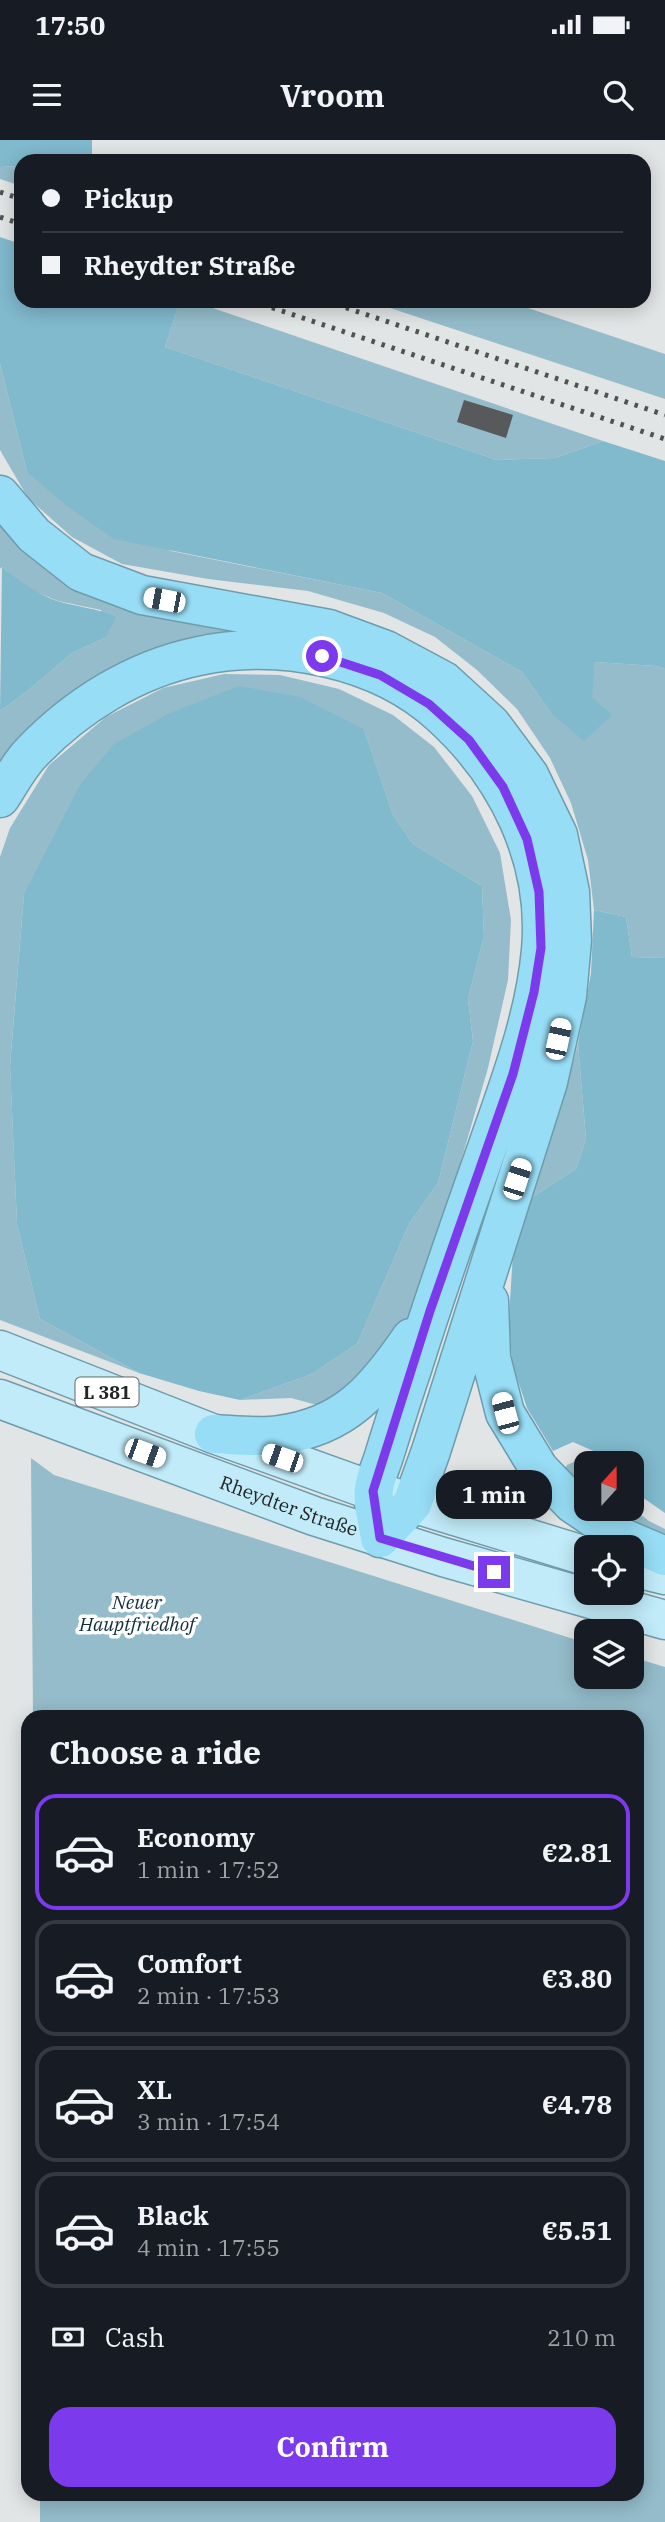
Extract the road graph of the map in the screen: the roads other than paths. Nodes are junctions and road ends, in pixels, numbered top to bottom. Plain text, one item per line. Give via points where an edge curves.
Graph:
1 (0, 495) edge
2 (0, 798) edge
3 (493, 1252) junction
4 (430, 1311) junction
5 (0, 1350) edge
6 (0, 1399) edge
7 (214, 1434) junction
8 (373, 1491) junction
9 (412, 1504) junction
10 (380, 1538) junction
11 (574, 1552) edge
12 (665, 1556) edge
13 (644, 1570) edge
14 (665, 1575) edge
15 (665, 1620) edge

1 - 3 highway via 34,535 81,572 142,595 329,629 386,649 444,681 491,724 529,775 558,835 570,892 572,940 567,996 548,1082
2 - 4 highway via 30,754 81,708 136,676 198,656 260,650 322,656 380,675 429,704 469,740 503,787 527,839 539,892 541,948 513,1074
3 - 9 highway
3 - 12 highway via 491,1357 505,1413 539,1469 572,1503 624,1538
4 - 7 highway via 388,1371 356,1405 309,1429 278,1435
4 - 8 highway
5 - 7 main road, L 381
6 - 10 main road, Rheydter Straße / L 381
7 - 8 main road, L 381
8 - 9 main road, L 381
8 - 10 highway
9 - 10 highway
9 - 11 main road, L 381
10 - 15 main road, Rheydter Straße / L 381
13 - 14 main road

